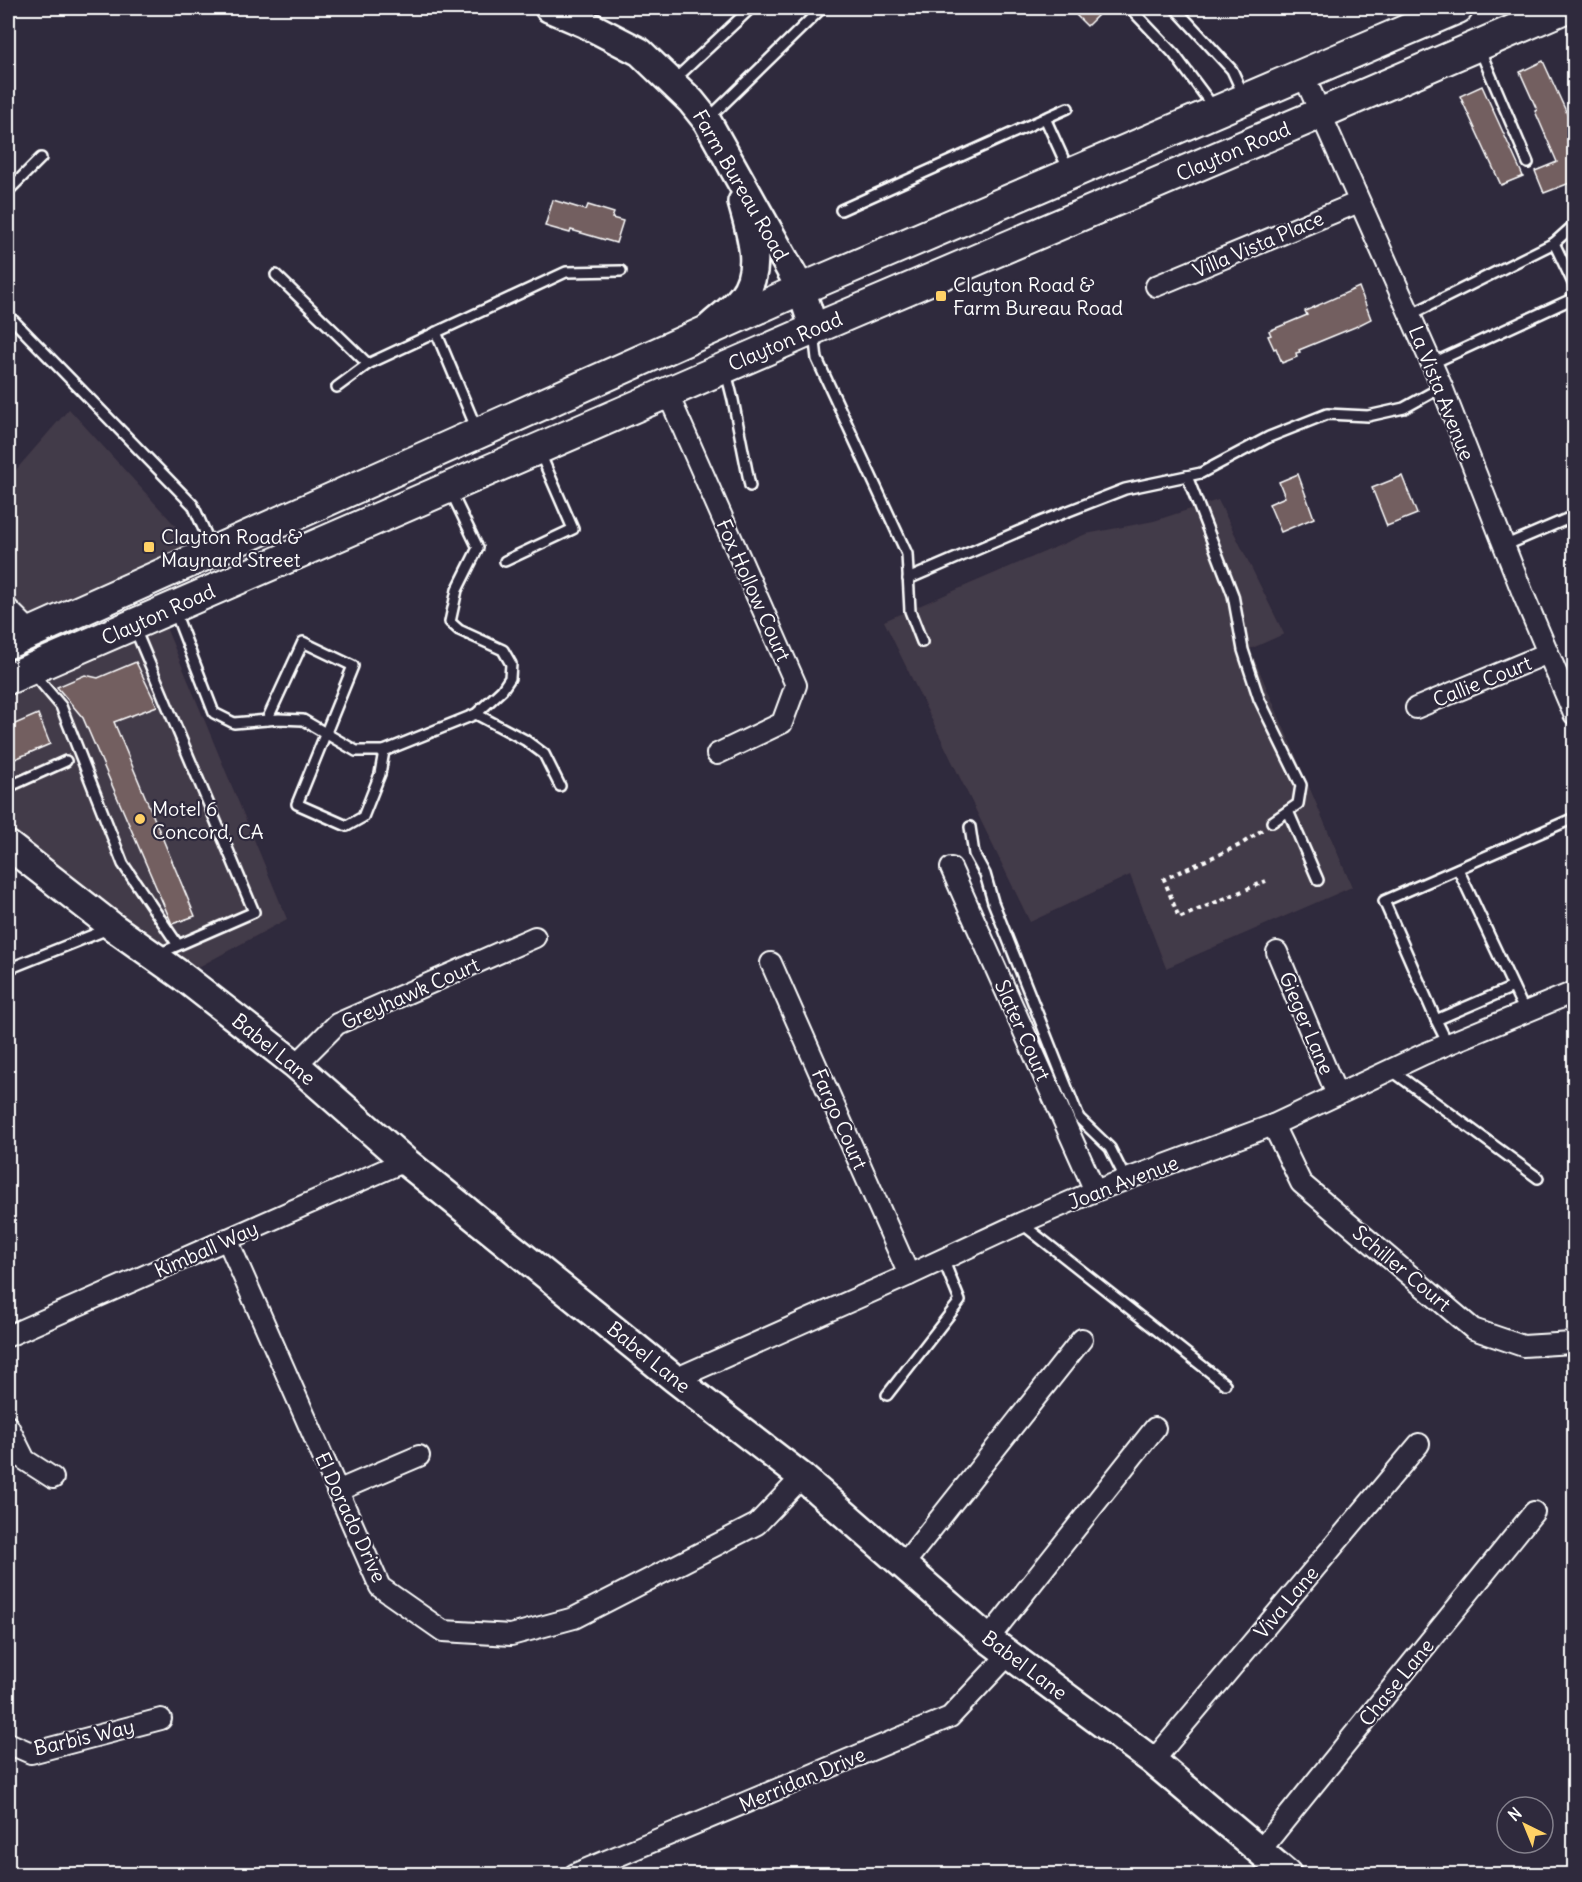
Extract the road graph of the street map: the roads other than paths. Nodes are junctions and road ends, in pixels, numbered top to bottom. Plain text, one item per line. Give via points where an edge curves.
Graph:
1 (549, 8) edge
2 (751, 8) edge
3 (822, 8) edge
4 (1130, 8) edge
5 (1175, 8) edge
6 (1565, 8) edge
7 (1439, 13) edge
8 (1478, 46) junction
9 (1303, 74) junction
10 (671, 82) junction
11 (1245, 98) junction
12 (1068, 108) dead end
13 (1216, 111) junction
14 (1319, 114) junction
15 (1045, 118) junction
16 (707, 121) junction
17 (41, 158) dead end
18 (1528, 163) dead end
19 (731, 164) junction
20 (1070, 173) junction
21 (8, 191) edge
22 (1359, 202) junction
23 (841, 210) dead end
24 (1575, 225) edge
25 (1554, 243) junction
26 (621, 271) dead end
27 (276, 275) dead end
28 (1575, 285) edge
29 (1156, 286) dead end
30 (801, 289) junction
31 (1575, 298) edge
32 (8, 315) edge
33 (1410, 315) junction
34 (814, 329) junction
35 (436, 332) junction
36 (706, 332) junction
37 (368, 364) junction
38 (1431, 364) junction
39 (724, 367) junction
40 (337, 387) dead end
41 (1442, 387) junction
42 (667, 392) junction
43 (478, 433) junction
44 (538, 448) junction
45 (1186, 476) junction
46 (750, 486) dead end
47 (448, 488) junction
48 (1575, 516) edge
49 (1504, 546) junction
50 (214, 551) junction
51 (505, 561) dead end
52 (908, 579) junction
53 (173, 607) junction
54 (8, 609) edge
55 (133, 625) junction
56 (19, 638) edge
57 (922, 642) dead end
58 (1548, 654) junction
59 (18, 674) edge
60 (1416, 708) dead end
61 (476, 714) junction
62 (1575, 714) edge
63 (267, 720) junction
64 (326, 734) junction
65 (384, 750) junction
66 (717, 754) dead end
67 (66, 761) dead end
68 (560, 786) dead end
69 (8, 787) edge
70 (1288, 811) junction
71 (1575, 818) edge
72 (1272, 822) road end
73 (970, 826) dead end
74 (8, 845) edge
75 (951, 868) dead end
76 (1458, 869) junction
77 (1317, 880) dead end
78 (113, 927) junction
79 (535, 937) dead end
80 (178, 945) junction
81 (1277, 952) dead end
82 (153, 957) junction
83 (771, 963) dead end
84 (8, 969) edge
85 (1513, 987) junction
86 (1575, 992) edge
87 (1525, 1012) junction
88 (1436, 1020) junction
89 (1448, 1044) junction
90 (296, 1065) junction
91 (1391, 1070) junction
92 (1337, 1095) junction
93 (1273, 1125) junction
94 (405, 1161) junction
95 (1538, 1178) dead end
96 (1126, 1180) junction
97 (1095, 1191) junction
98 (1021, 1223) junction
99 (227, 1239) junction
100 (943, 1259) junction
101 (909, 1275) junction
102 (8, 1336) edge
103 (1083, 1339) dead end
104 (1572, 1343) dead end
105 (675, 1379) junction
106 (1225, 1384) dead end
107 (887, 1395) dead end
108 (8, 1426) edge
109 (1155, 1428) dead end
110 (1419, 1444) dead end
111 (419, 1456) dead end
112 (802, 1477) junction
113 (53, 1478) dead end
114 (337, 1491) junction
115 (1534, 1512) dead end
116 (903, 1565) junction
117 (999, 1647) junction
118 (161, 1719) dead end
119 (8, 1743) edge
120 (1154, 1761) junction
121 (1259, 1852) junction
122 (574, 1875) edge
123 (1287, 1875) edge

1 - 10 street, Farm Bureau Road via 640,52
2 - 10 lane
3 - 16 lane
4 - 13 lane via 1174,54
5 - 11 lane via 1232,70
6 - 8 main road, Clayton Road
7 - 9 main road, Clayton Road
8 - 14 main road, Clayton Road
8 - 18 lane
9 - 11 main road, Clayton Road
9 - 14 street, La Vista Avenue
10 - 16 street, Farm Bureau Road
11 - 13 main road, Clayton Road
12 - 15 lane
13 - 20 main road, Clayton Road
14 - 22 street, La Vista Avenue
14 - 34 main road, Clayton Road
15 - 20 lane
15 - 23 lane
16 - 19 street, Farm Bureau Road
17 - 21 lane
19 - 30 street, Farm Bureau Road
19 - 36 street via 751,233 755,270 743,296
20 - 30 main road, Clayton Road
22 - 29 street, Villa Vista Place
22 - 33 street, La Vista Avenue
24 - 25 lane
25 - 28 lane
25 - 33 lane
26 - 35 lane via 566,272
27 - 37 lane
30 - 34 street, Farm Bureau Road
30 - 36 main road, Clayton Road
31 - 38 lane
32 - 50 lane via 193,505
33 - 38 street, La Vista Avenue
34 - 39 main road, Clayton Road
34 - 52 lane via 817,359 908,554
35 - 37 lane
35 - 43 lane
36 - 43 main road, Clayton Road
37 - 40 lane
38 - 41 street, La Vista Avenue
39 - 42 main road, Clayton Road
39 - 46 lane
41 - 45 lane via 1404,408 1368,416 1327,414 1269,437 1201,473
41 - 49 street, La Vista Avenue
42 - 44 main road, Clayton Road
42 - 66 street, Fox Hollow Court via 796,685 782,723
43 - 50 main road, Clayton Road
44 - 47 main road, Clayton Road
44 - 51 lane via 573,530
45 - 52 lane via 1125,489
45 - 70 lane via 1233,596 1243,650 1259,699 1301,785 1298,804
47 - 53 main road, Clayton Road
47 - 61 lane via 478,548 458,590 450,622 503,650 511,664 510,678 502,690
48 - 49 lane
49 - 58 street, La Vista Avenue
50 - 56 main road, Clayton Road
52 - 57 lane via 910,611
53 - 55 main road, Clayton Road
53 - 63 lane via 214,713 234,723
54 - 56 street
55 - 59 main road, Clayton Road
55 - 80 lane via 254,912
58 - 60 street, Callie Court
58 - 62 street, La Vista Avenue
59 - 80 lane via 60,706 123,864
61 - 65 lane
61 - 68 lane via 544,754
63 - 64 lane via 303,720
63 - 64 lane via 303,642 353,666
64 - 65 lane via 356,751
64 - 65 lane via 297,804 346,826 363,817 380,774
67 - 69 lane
70 - 72 lane
70 - 77 lane
71 - 76 lane
73 - 96 lane via 974,854 1079,1118 1110,1148
74 - 78 street, Babel Lane
75 - 97 street, Slater Court
76 - 85 lane
76 - 88 lane via 1384,901
78 - 82 street, Babel Lane
78 - 84 lane
79 - 90 street, Greyhawk Court via 337,1024
80 - 82 lane
81 - 92 street, Gieger Lane
82 - 90 street, Babel Lane
83 - 101 street, Fargo Court
85 - 87 lane
85 - 88 lane
86 - 87 street, Joan Avenue
87 - 89 street, Joan Avenue
88 - 89 lane
89 - 91 street, Joan Avenue
90 - 94 street, Babel Lane
91 - 92 street, Joan Avenue
91 - 95 lane
92 - 93 street, Joan Avenue
93 - 96 street, Joan Avenue
93 - 104 street, Schiller Court via 1301,1183 1473,1329 1523,1346
94 - 99 street, Kimball Way
94 - 105 street, Babel Lane
96 - 97 street, Joan Avenue
97 - 98 street, Joan Avenue
98 - 100 street, Joan Avenue
98 - 106 lane
99 - 102 street, Kimball Way
99 - 114 street, El Dorado Drive
100 - 101 street, Joan Avenue
100 - 107 lane via 960,1301
101 - 105 street, Joan Avenue
103 - 116 street
105 - 112 street, Babel Lane
108 - 113 street via 25,1460
109 - 117 street
110 - 120 street, Viva Lane
111 - 114 street
112 - 114 street, El Dorado Drive via 757,1524 574,1618 511,1635 443,1631 380,1587
112 - 116 street, Babel Lane
115 - 121 street, Chase Lane
116 - 117 street, Babel Lane
117 - 120 street, Babel Lane
117 - 122 street, Merridan Drive via 950,1717
118 - 119 street, Barbis Way via 31,1753
120 - 121 street, Babel Lane
121 - 123 street, Babel Lane

